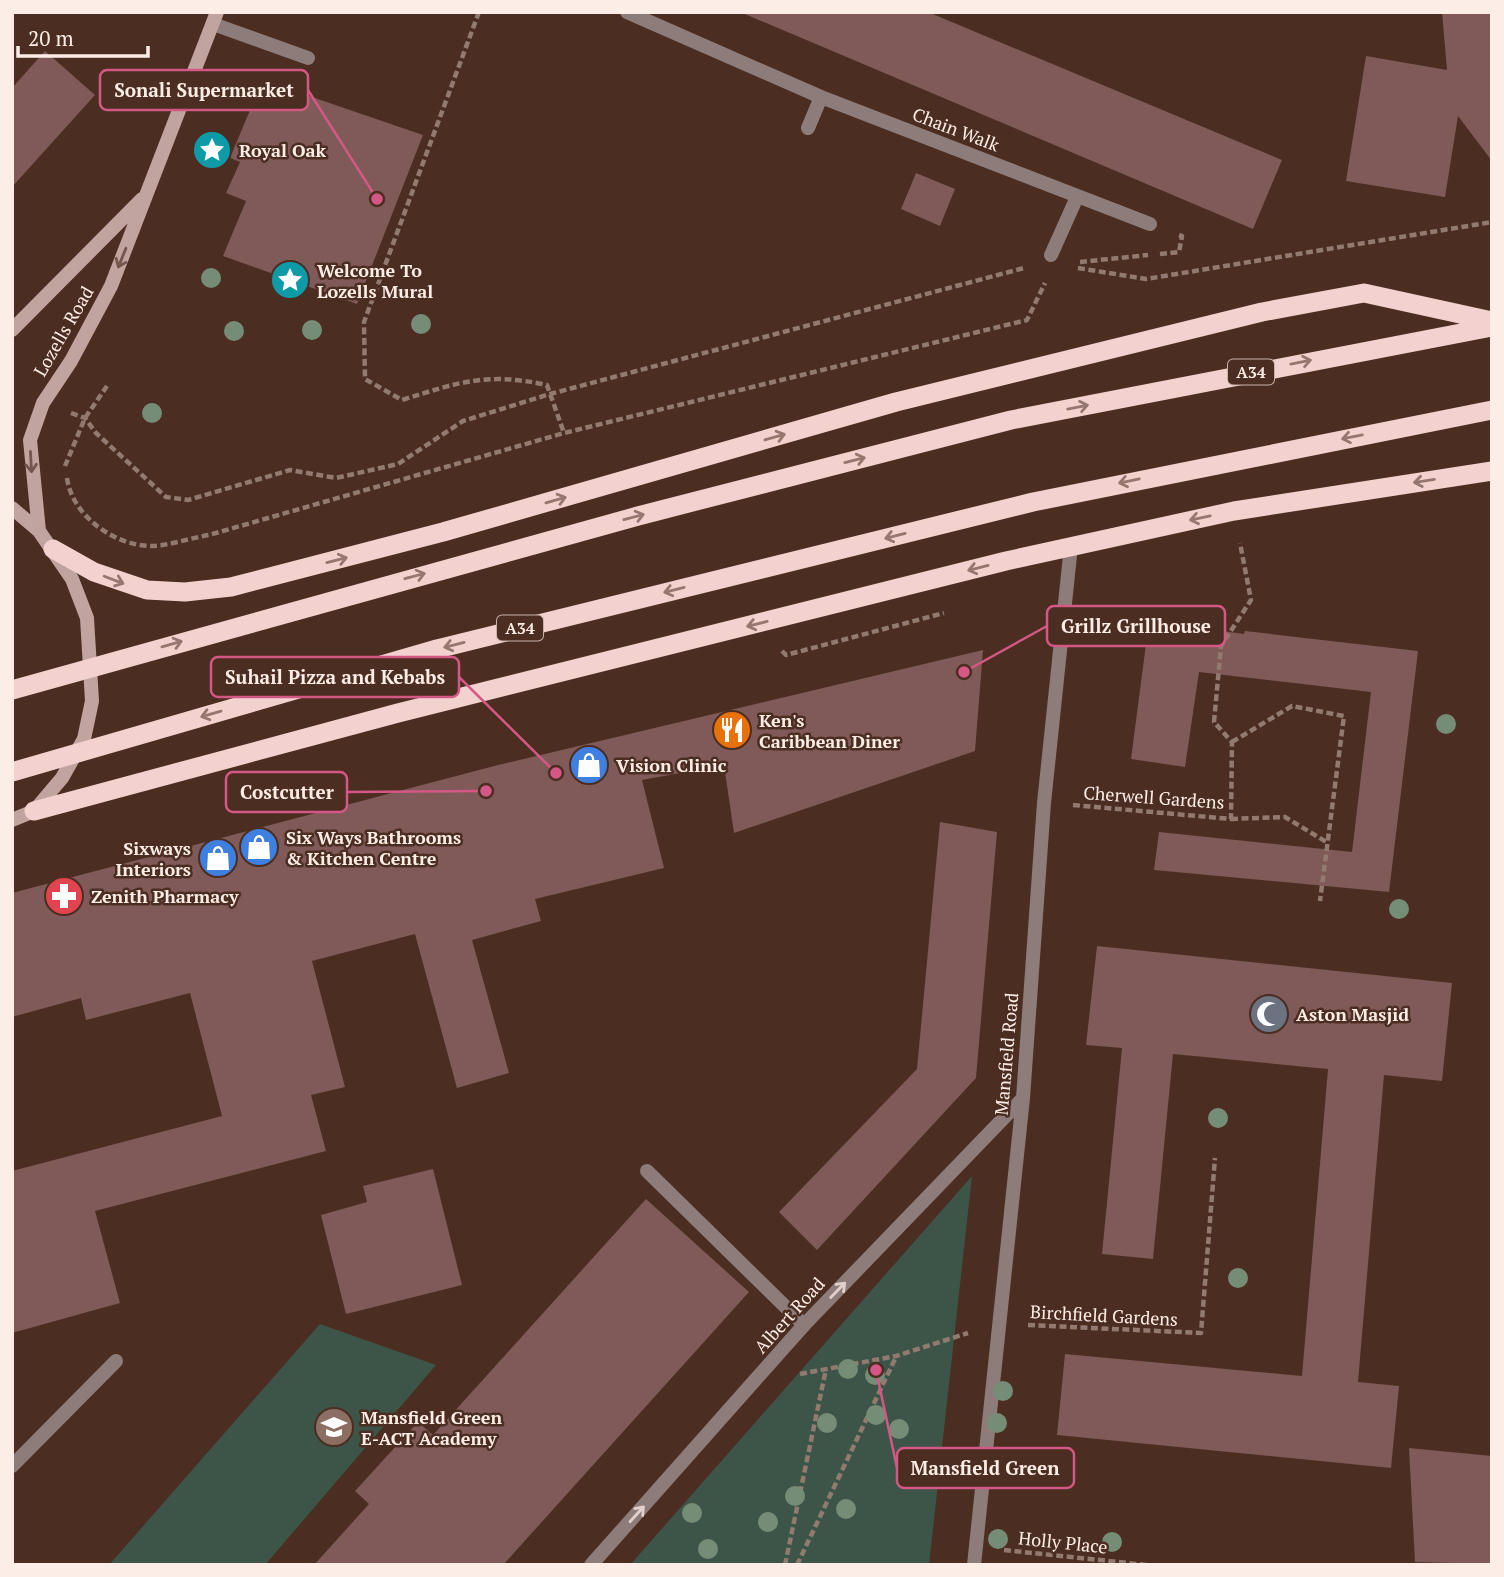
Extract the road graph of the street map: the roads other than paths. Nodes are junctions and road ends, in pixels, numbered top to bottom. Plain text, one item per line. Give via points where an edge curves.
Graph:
1 (627, 12) edge
2 (215, 18) edge
3 (308, 58) dead end
4 (821, 97) junction
5 (808, 128) dead end
6 (148, 194) junction
7 (1077, 197) junction
8 (1150, 224) dead end
9 (1051, 255) dead end
10 (1492, 321) edge
11 (1492, 327) edge
12 (12, 330) edge
13 (1492, 411) edge
14 (1492, 471) edge
15 (12, 508) edge
16 (39, 531) junction
17 (1070, 546) junction
18 (53, 549) junction
19 (12, 690) edge
20 (12, 772) edge
21 (34, 811) junction
22 (12, 820) edge
23 (1023, 1098) junction
24 (647, 1171) dead end
25 (804, 1325) junction
26 (116, 1361) dead end
27 (12, 1466) edge
28 (591, 1565) edge
29 (974, 1565) edge

1 - 4 street, Chain Walk
2 - 3 street
2 - 6 main road, Lozells Road
4 - 5 street
4 - 7 street, Chain Walk
6 - 12 main road, Lozells Road
6 -> 16 main road, Lozells Road via 111,286 43,402 30,440
7 - 8 street, Chain Walk
7 - 9 street
18 -> 10 highway via 94,572 147,590 231,587 443,532 896,402 1262,312 1364,293
19 -> 11 highway, A34 via 611,523 1011,420
13 -> 20 highway, A34 via 1033,502 437,649
14 -> 17 highway via 1234,511
15 - 16 main road
16 - 18 main road
17 -> 21 highway via 398,713
17 - 23 street, Mansfield Road via 1044,803
18 - 21 main road via 72,579 87,618 92,701 84,739 62,778
21 - 22 main road
25 -> 23 street, Albert Road
23 - 29 street, Mansfield Road
24 - 25 street
28 -> 25 street, Albert Road
26 - 27 street

